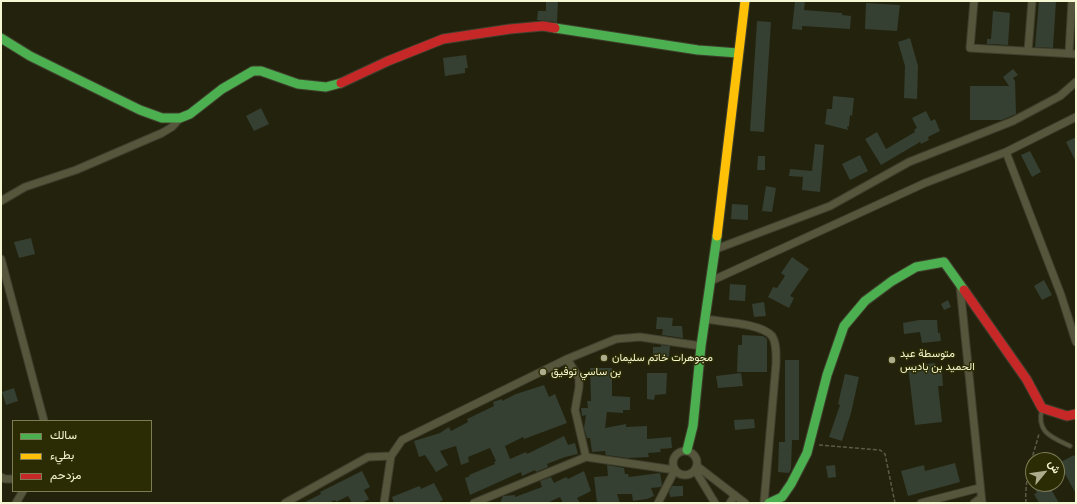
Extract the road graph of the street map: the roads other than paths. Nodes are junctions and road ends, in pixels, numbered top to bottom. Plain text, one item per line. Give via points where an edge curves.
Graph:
1 (745, 1) edge
2 (974, 1) edge
3 (1032, 1) edge
4 (1072, 1) edge
5 (1, 38) edge
6 (1028, 51) junction
7 (738, 53) junction
8 (1072, 53) edge
9 (1076, 82) edge
10 (1076, 117) edge
11 (180, 118) junction
12 (1006, 152) junction
13 (1, 201) edge
14 (716, 249) junction
15 (1, 259) edge
16 (711, 281) junction
17 (960, 284) junction
18 (705, 319) junction
19 (1074, 324) edge
20 (1076, 342) edge
21 (702, 346) junction
22 (567, 359) junction
23 (1042, 408) junction
24 (1076, 414) edge
25 (44, 420) edge
26 (1070, 446) dead end
27 (687, 450) junction
28 (391, 456) junction
29 (586, 457) junction
30 (696, 468) junction
31 (675, 470) junction
32 (1, 477) edge
33 (12, 479) edge
34 (979, 488) junction
35 (23, 492) edge
36 (736, 495) junction
37 (783, 500) edge
38 (981, 500) edge
39 (16, 503) edge
40 (285, 503) edge
41 (384, 503) edge
42 (474, 503) edge
43 (658, 503) edge
44 (715, 503) edge
45 (730, 503) edge
46 (745, 503) edge
47 (764, 503) edge
48 (769, 503) edge
49 (921, 503) edge
50 (974, 503) edge

1 - 7 street
2 - 6 street via 970,48
3 - 6 street
4 - 8 street
5 - 11 street via 30,56 140,110 162,118
6 - 8 street
7 - 11 street via 676,47 543,26 510,29 444,40 388,60 346,82 326,87 298,84 261,70 253,71 222,89 190,114
7 - 14 street
9 - 14 street via 1060,96 1012,121 909,162 830,206
10 - 12 street
11 - 13 street via 162,133 76,170 25,187
12 - 16 street via 925,183
12 - 19 street
14 - 16 street
15 - 25 street
16 - 18 street
17 - 23 street via 1027,380
17 - 34 street
17 - 37 street via 944,262 916,267 865,301 844,326 827,375 807,454
18 - 21 street
18 - 47 street via 758,328 771,336 775,344 776,364
19 - 20 street
21 - 22 street via 640,337 616,339
21 - 27 street via 693,426
22 - 28 street via 402,440
22 - 29 street via 579,378 575,410
23 - 24 street via 1066,416
23 - 26 lane via 1041,426 1050,437
27 - 30 street via 697,458
27 - 31 street via 674,458
28 - 40 street via 368,457
28 - 41 street
29 - 31 street
29 - 42 street
30 - 31 street via 687,475
30 - 36 street
30 - 44 street
31 - 43 street
32 - 33 street
34 - 38 street
34 - 49 street
35 - 39 street
36 - 45 street
36 - 46 street
37 - 48 street
38 - 50 street

